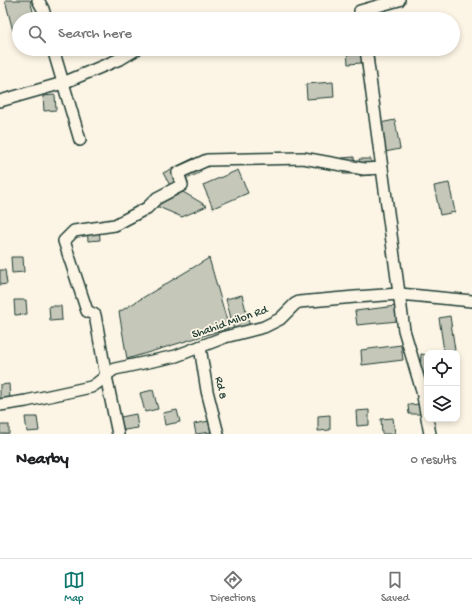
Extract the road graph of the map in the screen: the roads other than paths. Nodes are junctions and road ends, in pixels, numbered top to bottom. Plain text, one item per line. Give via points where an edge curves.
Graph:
1 (38, 0) edge
2 (400, 0) edge
3 (44, 12) edge
4 (360, 12) edge
5 (56, 56) edge
6 (125, 56) edge
7 (367, 56) edge
8 (63, 83) junction
9 (0, 101) edge
10 (80, 140) dead end
11 (382, 168) junction
12 (400, 294) junction
13 (472, 301) edge
14 (200, 347) junction
15 (106, 376) junction
16 (0, 405) edge
17 (118, 434) edge
18 (218, 434) edge
19 (430, 434) edge

1 - 3 street
2 - 4 street
5 - 8 street
6 - 8 street
7 - 11 street
8 - 9 street
8 - 10 street
11 - 12 street
11 - 15 street via 364,169 303,158 207,160 178,173 182,185 157,198 147,208 115,225 74,231 64,241 87,311 95,315
12 - 13 street, Shahid Milon Rd
12 - 14 street, Shahid Milon Rd via 299,302 272,323
12 - 19 street via 404,330 422,391
14 - 15 street, Shahid Milon Rd via 176,356 115,369
14 - 18 street, Rd 8 via 207,391
15 - 16 street, Shahid Milon Rd via 98,384 91,386
15 - 17 street

